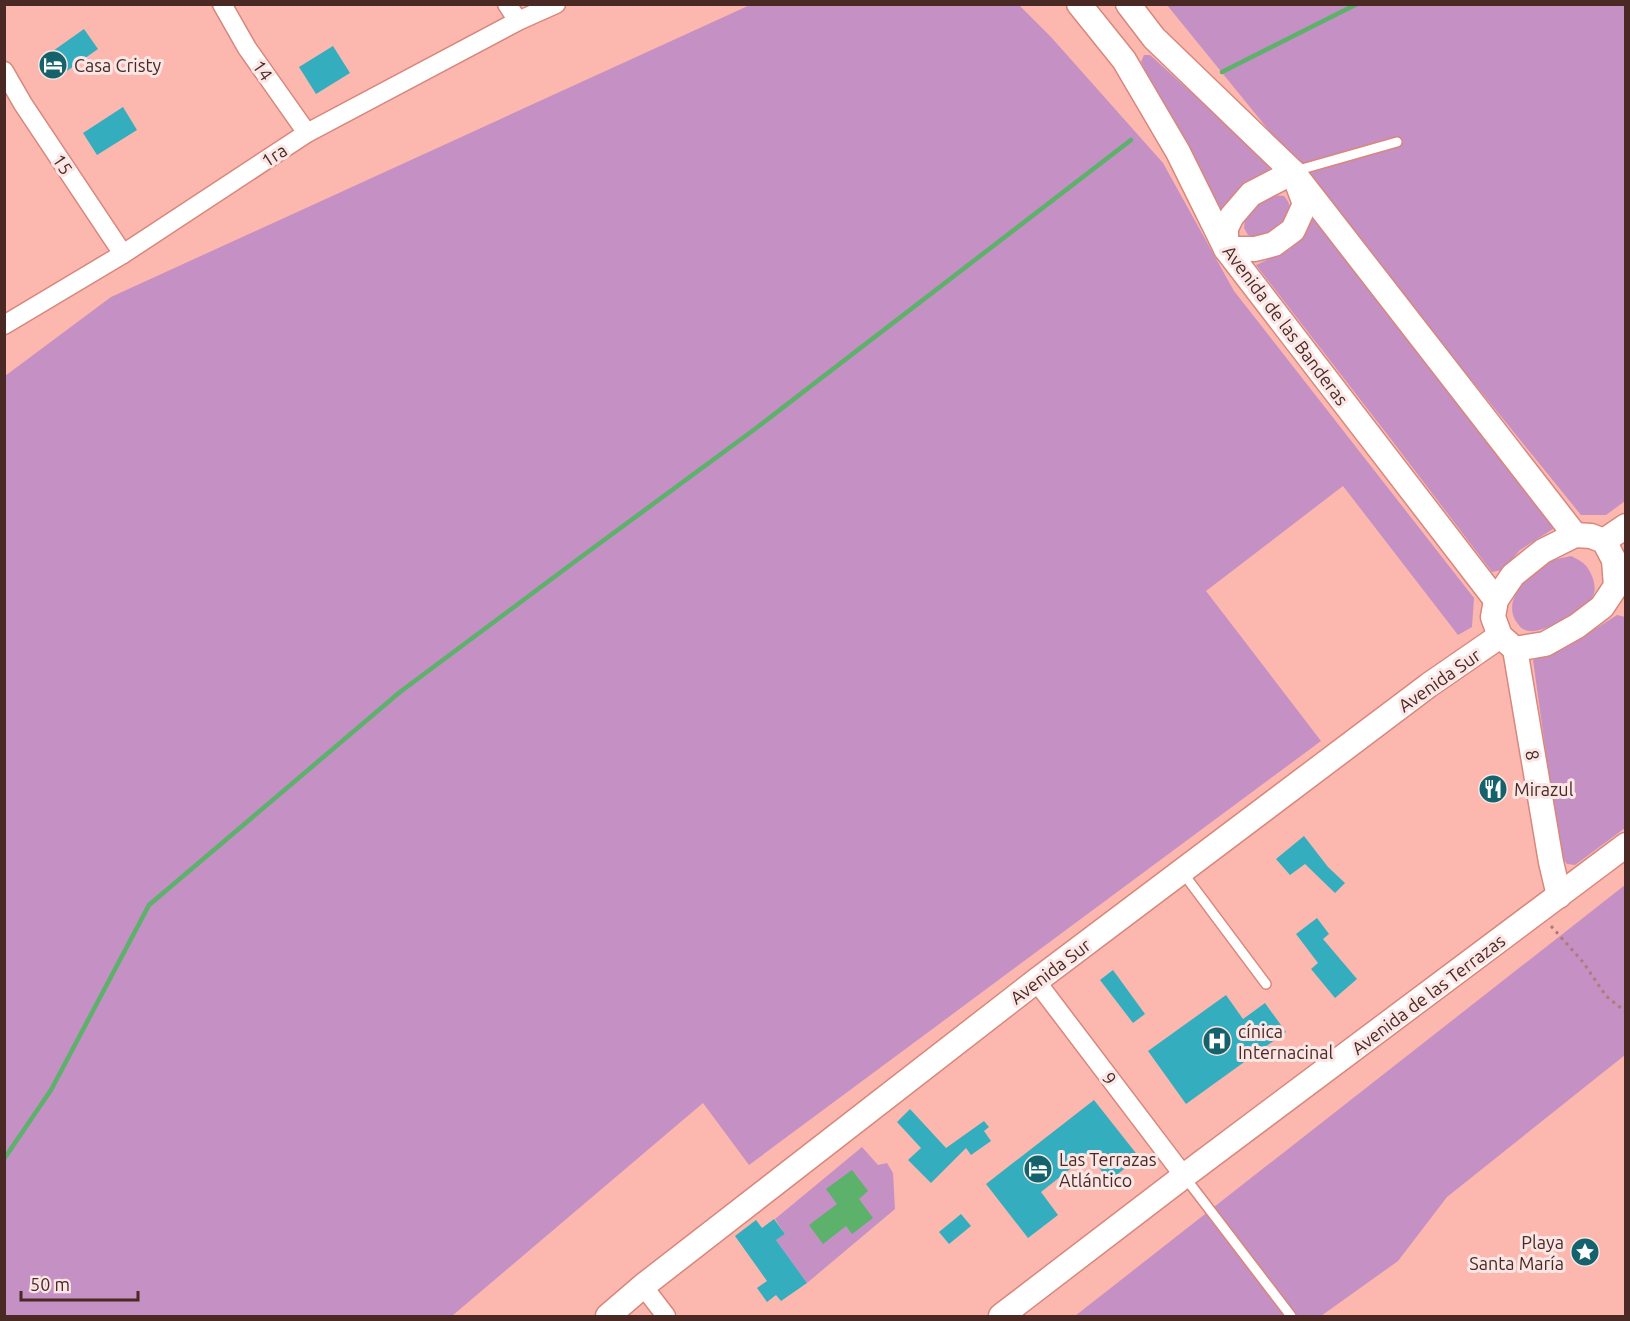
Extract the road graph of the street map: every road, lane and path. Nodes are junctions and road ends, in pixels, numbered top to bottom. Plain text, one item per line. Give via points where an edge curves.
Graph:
1 (222, 4) edge
2 (507, 4) edge
3 (556, 4) edge
4 (1079, 4) edge
5 (1128, 4) edge
6 (518, 21) junction
7 (4, 71) edge
8 (307, 133) junction
9 (1397, 142) dead end
10 (1293, 171) junction
11 (1226, 249) junction
12 (123, 254) junction
13 (4, 325) edge
14 (1626, 526) edge
15 (1575, 535) junction
16 (1615, 551) edge
17 (1621, 592) edge
18 (1496, 600) junction
19 (1508, 643) junction
20 (1626, 845) edge
21 (1182, 871) junction
22 (1559, 896) junction
23 (1538, 911) junction
24 (1036, 981) junction
25 (1266, 984) dead end
26 (1626, 1012) edge
27 (1184, 1176) junction
28 (643, 1286) junction
29 (608, 1317) edge
30 (666, 1317) edge
31 (1000, 1317) edge
32 (1291, 1317) edge

1 - 8 street, 14 via 247,48
2 - 6 street
3 - 6 street, 1ra
4 - 11 street, Avenida de las Banderas via 1124,60 1178,152
5 - 10 street via 1154,38
6 - 8 street, 1ra
7 - 12 street, 15
8 - 12 street, 1ra
9 - 10 lane
10 - 11 street via 1251,194 1232,216 1226,228
10 - 11 street via 1305,204 1293,230 1274,244 1255,249
10 - 15 street
11 - 18 street, Avenida de las Banderas
12 - 13 street, 1ra
14 - 16 street
15 - 16 street via 1591,536
15 - 18 street via 1543,551 1513,575
16 - 17 street, Avenida Sur
17 - 19 street, Avenida Sur via 1577,626 1545,644
18 - 19 street via 1493,617
19 - 21 street, Avenida Sur via 1429,685
19 - 22 street, 8
20 - 22 street, Avenida de las Terrazas
21 - 24 street, Avenida Sur
21 - 25 lane
22 - 23 street, Avenida de las Terrazas
23 - 26 path via 1606,996
23 - 27 street, Avenida de las Terrazas
24 - 27 street, 9
24 - 28 street, Avenida Sur
27 - 31 street, Avenida de las Terrazas
27 - 32 lane
28 - 29 street, Avenida Sur
28 - 30 street

